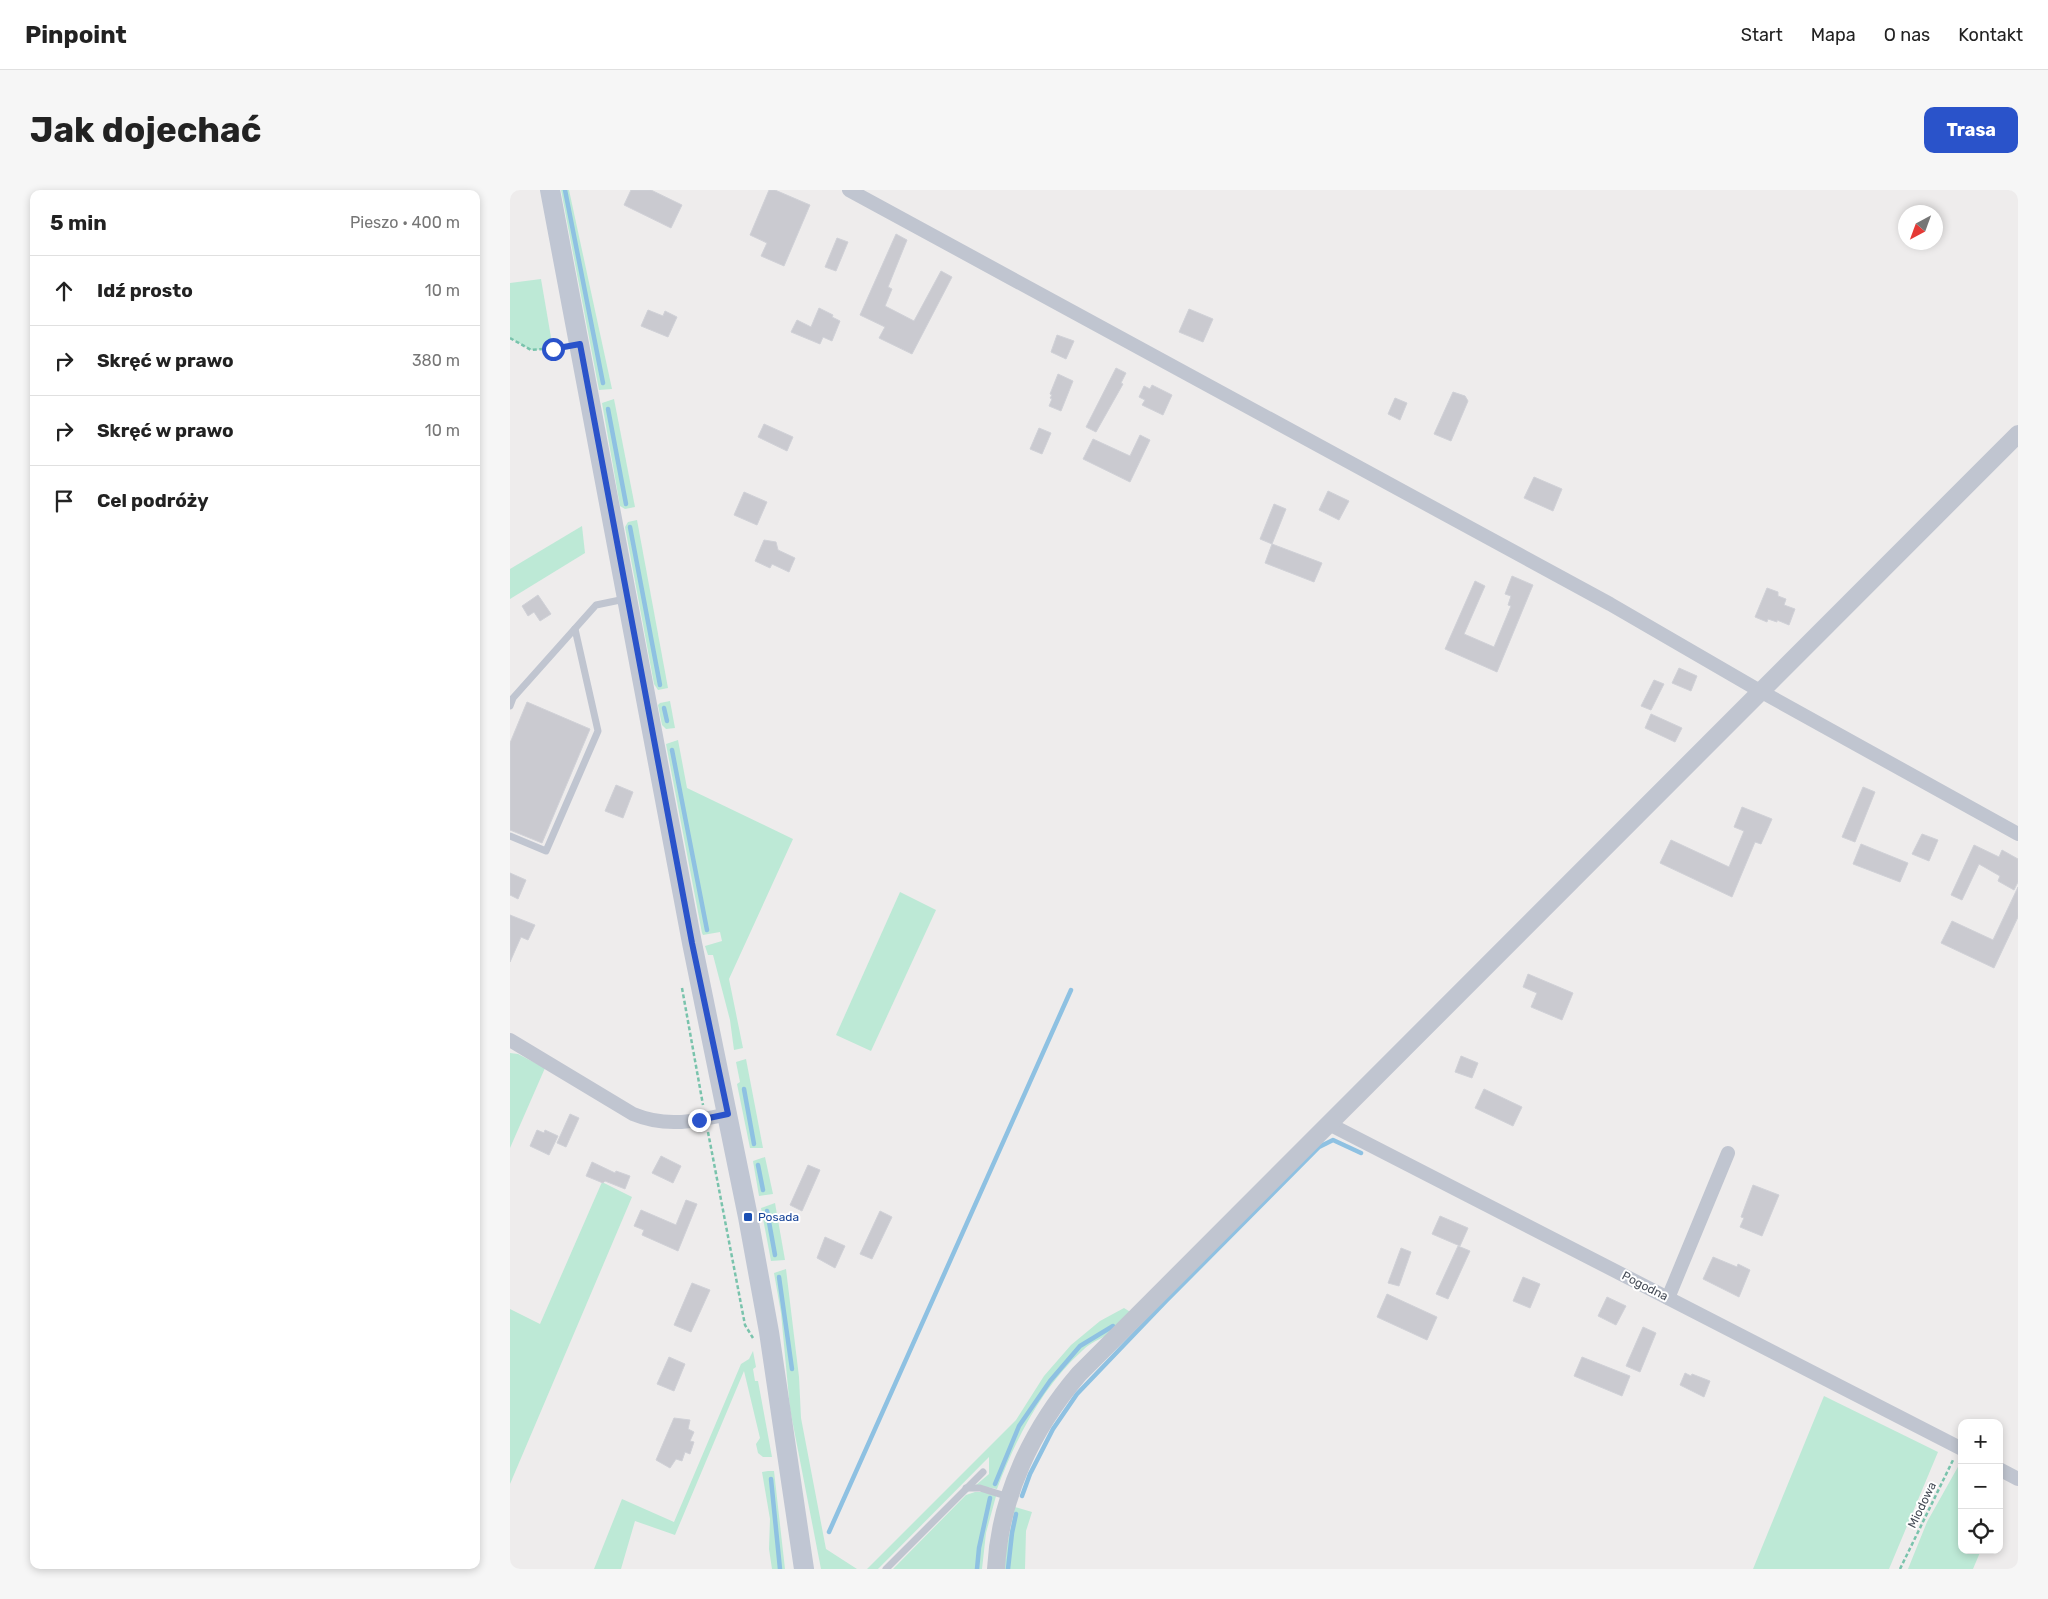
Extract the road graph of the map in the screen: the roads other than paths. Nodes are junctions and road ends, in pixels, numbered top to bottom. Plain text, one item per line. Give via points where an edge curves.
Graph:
1 (550, 190) edge
2 (850, 190) edge
3 (2018, 434) edge
4 (628, 599) junction
5 (575, 629) junction
6 (1760, 691) junction
7 (510, 706) edge
8 (2018, 834) edge
9 (510, 836) edge
10 (512, 1043) edge
11 (728, 1114) junction
12 (1329, 1124) junction
13 (1728, 1153) dead end
14 (1668, 1298) junction
15 (1958, 1448) edge
16 (2003, 1471) edge
17 (983, 1472) dead end
18 (2018, 1479) edge
19 (966, 1488) junction
20 (1009, 1497) junction
21 (804, 1569) edge
22 (886, 1569) edge
23 (996, 1569) edge

1 - 4 main road
2 - 6 street via 1610,604
3 - 6 street
4 - 5 lane via 596,605
4 - 11 main road via 692,943
5 - 7 lane via 513,698
5 - 9 lane via 598,731 546,851
6 - 8 street
6 - 12 street
10 - 11 street via 645,1119 674,1123
11 - 21 main road via 769,1332
12 - 14 street, Pogodna
12 - 20 street via 1075,1378 1037,1432
13 - 14 street
14 - 15 street, Pogodna
16 - 18 street
17 - 19 lane
19 - 20 lane via 980,1488
19 - 22 lane
20 - 23 street

